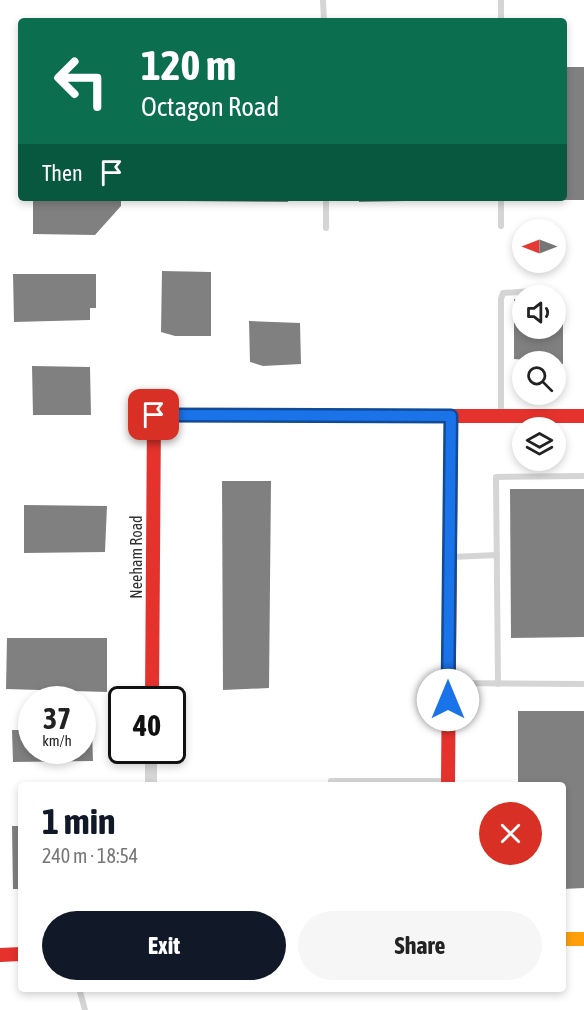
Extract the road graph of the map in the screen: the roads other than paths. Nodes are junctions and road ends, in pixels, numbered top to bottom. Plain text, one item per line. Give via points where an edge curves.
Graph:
1 (324, 0) edge
2 (501, 0) edge
3 (324, 18) edge
4 (501, 18) edge
5 (326, 201) edge
6 (501, 201) edge
7 (501, 226) dead end
8 (326, 228) dead end
9 (512, 291) edge
10 (451, 416) junction
11 (501, 416) junction
12 (584, 416) edge
13 (584, 476) edge
14 (497, 555) junction
15 (450, 557) junction
16 (448, 683) junction
17 (498, 684) junction
18 (584, 684) edge
19 (152, 686) edge
20 (151, 764) edge
21 (151, 782) edge
22 (331, 782) edge
23 (390, 782) edge
24 (448, 782) edge
25 (566, 939) edge
26 (584, 939) edge
27 (18, 954) edge
28 (0, 955) edge
29 (81, 992) edge
30 (85, 1010) edge

1 - 3 lane
2 - 4 lane
5 - 8 lane
6 - 7 lane
9 - 11 lane via 503,293 501,299
10 - 11 street
10 - 15 street
10 - 19 street, Neeham Road via 154,415
11 - 12 street
13 - 14 lane via 496,477
14 - 15 lane
14 - 17 lane
15 - 16 street
16 - 17 lane
16 - 24 street
17 - 18 lane
20 - 21 street
22 - 23 lane
25 - 26 street
27 - 28 street
29 - 30 lane

